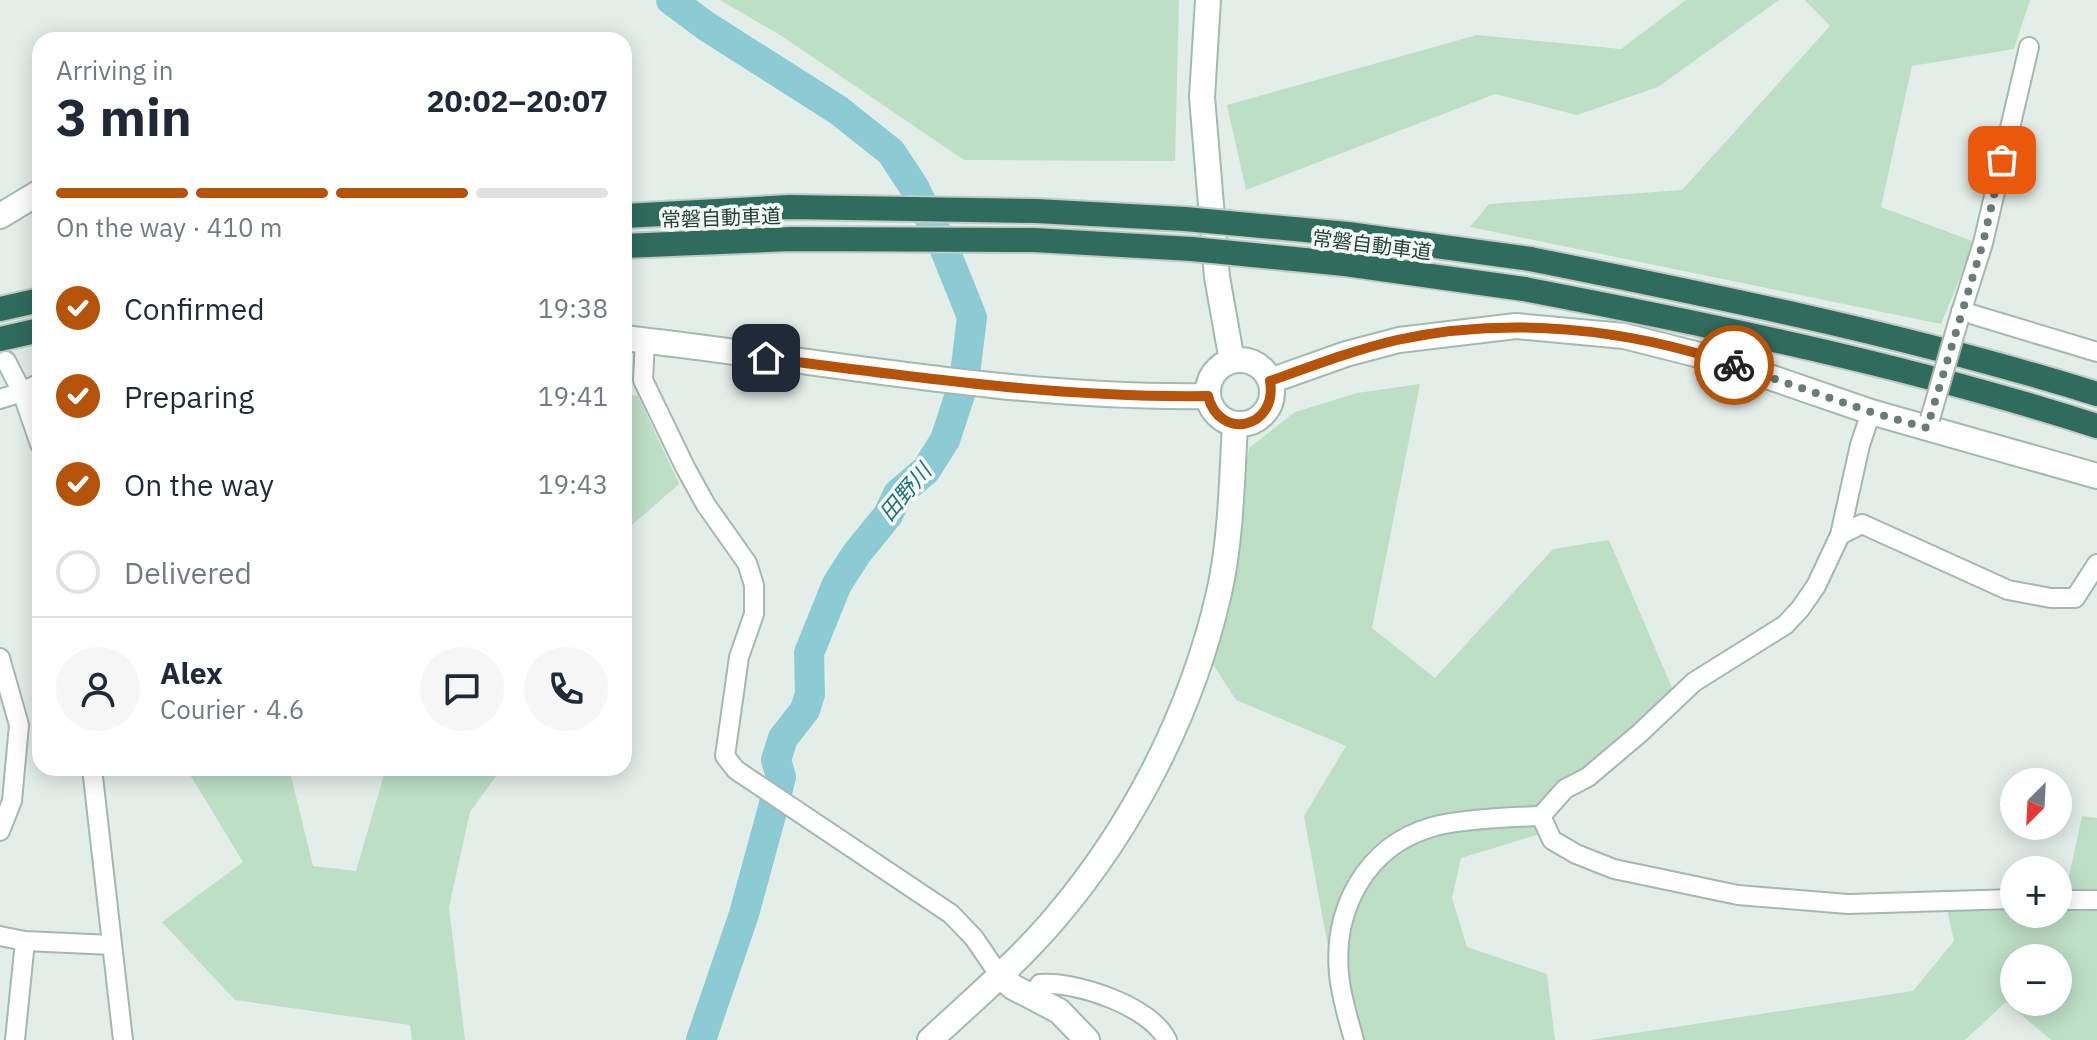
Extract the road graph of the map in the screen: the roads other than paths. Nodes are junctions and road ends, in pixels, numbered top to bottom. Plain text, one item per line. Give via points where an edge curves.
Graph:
1 (1208, 0) edge
2 (2029, 47) dead end
3 (32, 197) edge
4 (0, 216) edge
5 (632, 216) edge
6 (632, 246) edge
7 (32, 302) edge
8 (0, 309) edge
9 (1960, 315) junction
10 (32, 334) edge
11 (634, 339) edge
12 (3, 350) edge
13 (2097, 352) edge
14 (1232, 361) junction
15 (1270, 381) junction
16 (32, 387) edge
17 (22, 392) junction
18 (2097, 394) edge
19 (1208, 396) junction
20 (0, 399) edge
21 (1871, 412) junction
22 (32, 421) edge
23 (1235, 424) junction
24 (1928, 424) junction
25 (2097, 426) edge
26 (2097, 476) edge
27 (1840, 535) junction
28 (2097, 564) edge
29 (0, 658) edge
30 (93, 776) edge
31 (1541, 816) junction
32 (0, 831) edge
33 (2000, 899) edge
34 (2072, 900) edge
35 (2097, 900) edge
36 (0, 936) edge
37 (25, 941) junction
38 (112, 945) junction
39 (1000, 976) junction
40 (1032, 998) junction
41 (15, 1040) edge
42 (123, 1040) edge
43 (930, 1040) edge
44 (1087, 1040) edge
45 (1167, 1040) edge
46 (1354, 1040) edge

1 - 14 street via 1202,97 1217,277
2 - 9 street via 1983,243
3 - 4 street
5 - 18 highway, 常磐自動車道, bridge via 790,207 1036,211 1348,234 1530,259 1718,296 1922,344
6 - 25 highway, 常磐自動車道, bridge via 791,239 1034,240 1315,261 1524,289 1709,325 1889,367
7 - 8 highway
9 - 13 street
9 - 24 street, bridge
10 - 12 highway
11 - 19 street via 1015,388
11 - 39 street via 643,380 699,492 747,563 754,585 754,614 739,657 725,756 736,770 951,914
12 - 17 street
14 - 15 street via 1250,362
14 - 19 street via 1211,378
15 - 21 street via 1399,340 1516,326 1624,336 1723,361
15 - 23 street via 1271,400 1262,416
16 - 17 street
17 - 20 street
17 - 22 street
19 - 23 street via 1220,417
21 - 24 street
21 - 27 street
23 - 39 street via 1219,591 1195,679 1153,772 1103,853 1057,916
24 - 26 street
27 - 28 street via 1862,524 2008,590 2051,598 2075,598
27 - 31 street via 1816,586 1785,625 1694,682 1599,769 1565,789
29 - 32 street via 19,725 12,801
30 - 38 street
31 - 33 street via 1552,840 1576,854 1614,869 1738,895 1848,904
31 - 46 street via 1434,826 1381,854 1360,878 1344,913 1339,942 1339,974
34 - 35 street
36 - 37 street
37 - 38 street
37 - 41 street
38 - 42 street
39 - 40 street
39 - 43 street
40 - 44 street via 1059,1011
40 - 45 street via 1040,984 1053,983 1115,999 1143,1014

